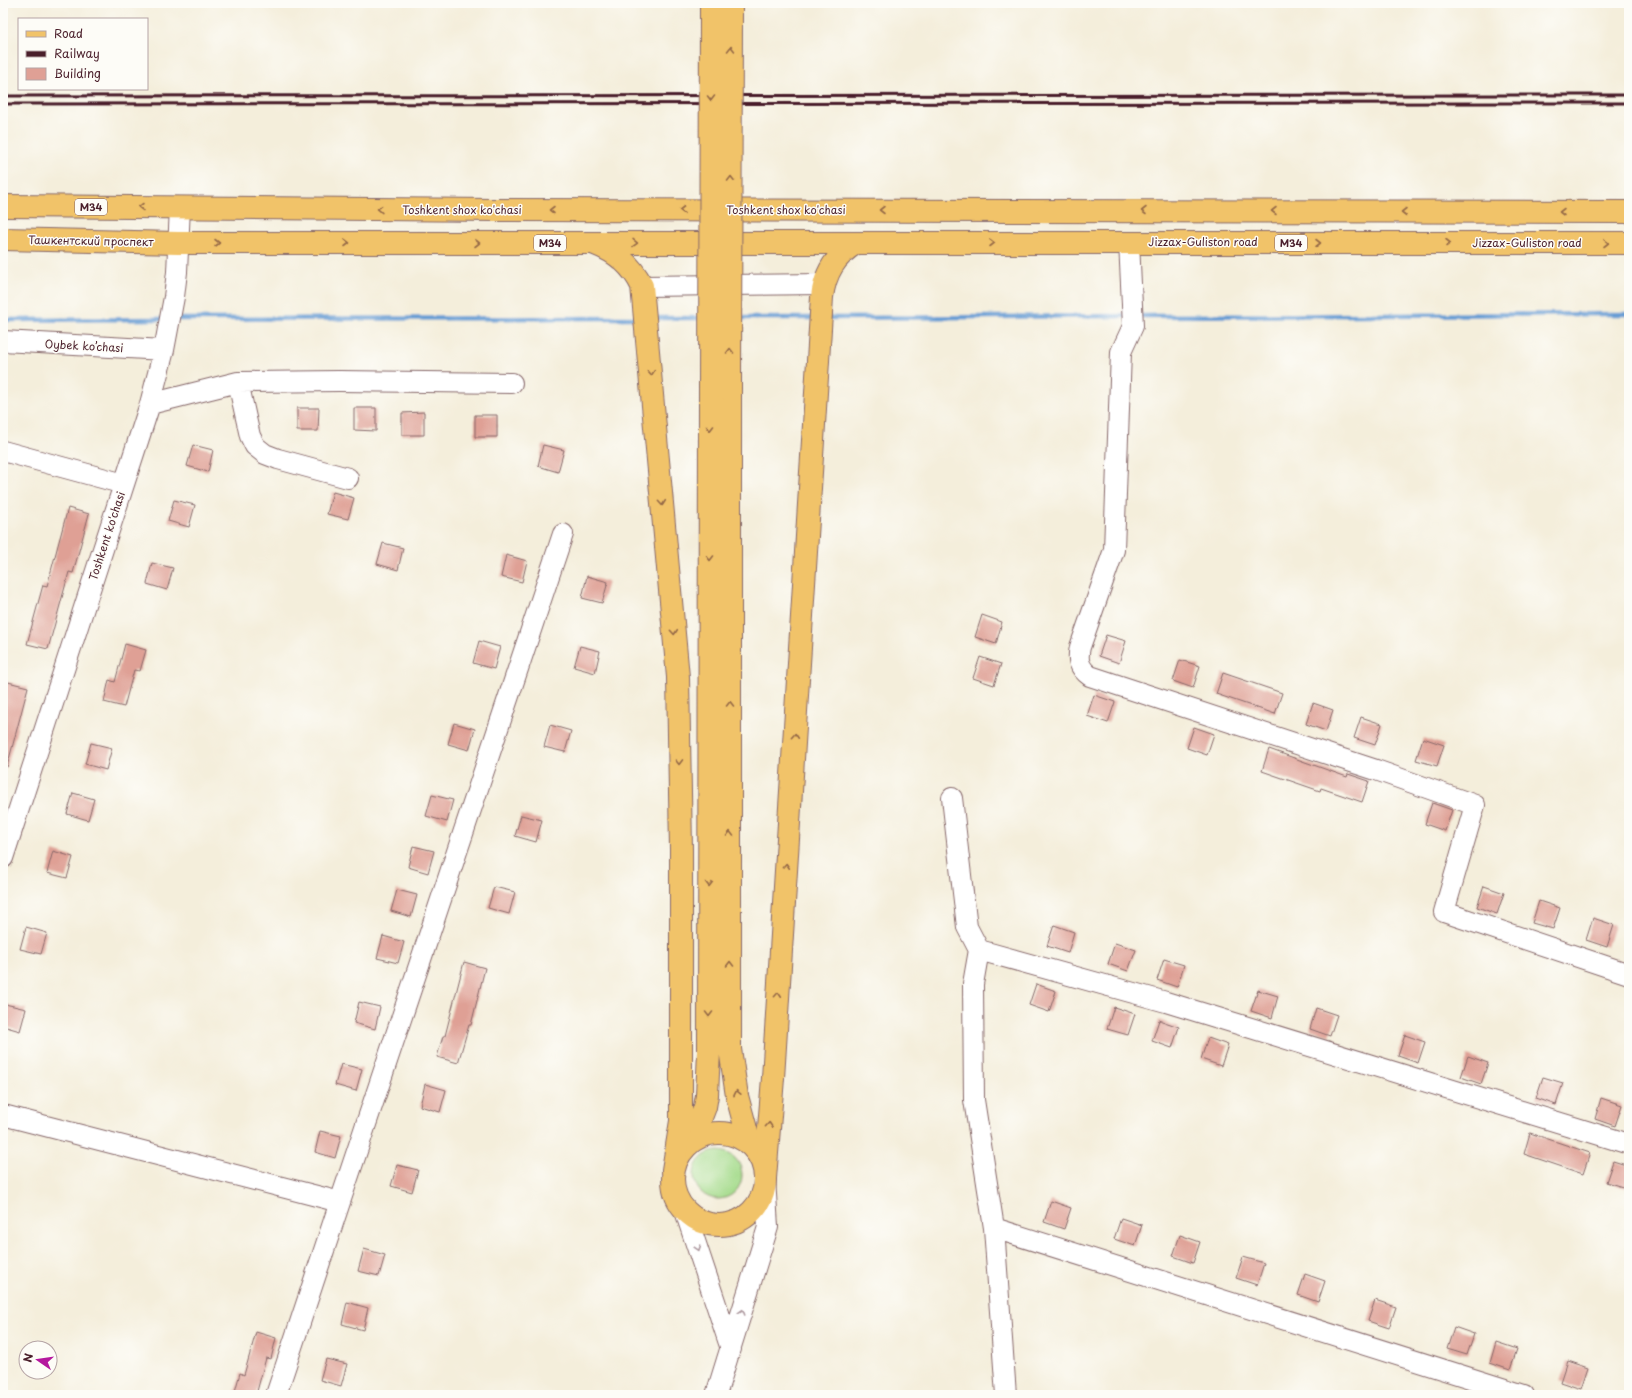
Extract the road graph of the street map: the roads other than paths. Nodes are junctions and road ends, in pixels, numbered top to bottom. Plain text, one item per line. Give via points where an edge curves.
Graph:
1 (711, 3) edge
2 (731, 3) edge
3 (3, 206) edge
4 (180, 207) junction
5 (1629, 212) edge
6 (3, 240) edge
7 (1129, 242) junction
8 (178, 243) junction
9 (592, 243) junction
10 (856, 243) junction
11 (1629, 243) edge
12 (823, 291) junction
13 (643, 292) junction
14 (3, 341) edge
15 (166, 341) junction
16 (238, 382) junction
17 (512, 383) dead end
18 (720, 389) junction
19 (150, 404) junction
20 (3, 451) edge
21 (348, 478) dead end
22 (124, 484) junction
23 (563, 534) dead end
24 (952, 798) dead end
25 (3, 858) edge
26 (979, 950) junction
27 (1629, 974) edge
28 (3, 1115) edge
29 (692, 1141) junction
30 (750, 1144) junction
31 (1629, 1144) edge
32 (673, 1170) junction
33 (765, 1178) junction
34 (340, 1202) junction
35 (685, 1211) junction
36 (994, 1228) junction
37 (731, 1349) junction
38 (276, 1395) edge
39 (716, 1395) edge
40 (1006, 1395) edge
41 (1524, 1395) edge

1 -> 18 main road, bridge
18 -> 2 main road, bridge
4 -> 3 main road, Toshkent shox ko'chasi / M34
5 -> 4 main road, Toshkent shox ko'chasi / M34
4 - 8 street, Toshkent ko'chasi
6 - 8 main road, Ташкентский проспект / M34
10 -> 7 main road, Jizzax-Guliston road / M34
7 -> 11 main road, Jizzax-Guliston road / M34
7 - 27 street via 1133,318 1121,352 1114,550 1080,647 1078,662 1083,671 1090,676 1475,805 1444,912
8 -> 9 main road, M34
8 - 15 street, Toshkent ko'chasi via 174,298
9 -> 10 main road, M34
9 - 13 main road via 619,256 634,271
10 - 12 main road via 836,260 827,274
12 - 13 street
33 -> 12 main road
13 -> 32 main road via 678,677 681,1121
14 - 15 street, Oybek ko’chasi
15 - 19 street, Toshkent ko'chasi
16 - 17 street
16 - 19 street
16 - 21 street via 250,436 255,446 265,454
18 -> 29 main road via 707,1095
30 -> 18 main road via 737,1096 730,1049
19 - 22 street, Toshkent ko'chasi
20 - 22 street
22 - 25 street, Toshkent ko'chasi
23 - 34 street
24 - 26 street via 967,927
26 - 31 street via 1166,1002
26 - 36 street via 973,984 974,1100
28 - 34 street
29 - 30 main road via 708,1133 725,1132
29 - 32 main road via 680,1154
30 - 33 main road via 761,1159
32 - 35 main road via 673,1188
33 - 35 main road via 757,1204 744,1218 736,1222 708,1224
37 -> 33 street via 768,1227
34 - 38 street
35 -> 37 street
36 - 40 street
36 - 41 street
37 - 39 street

